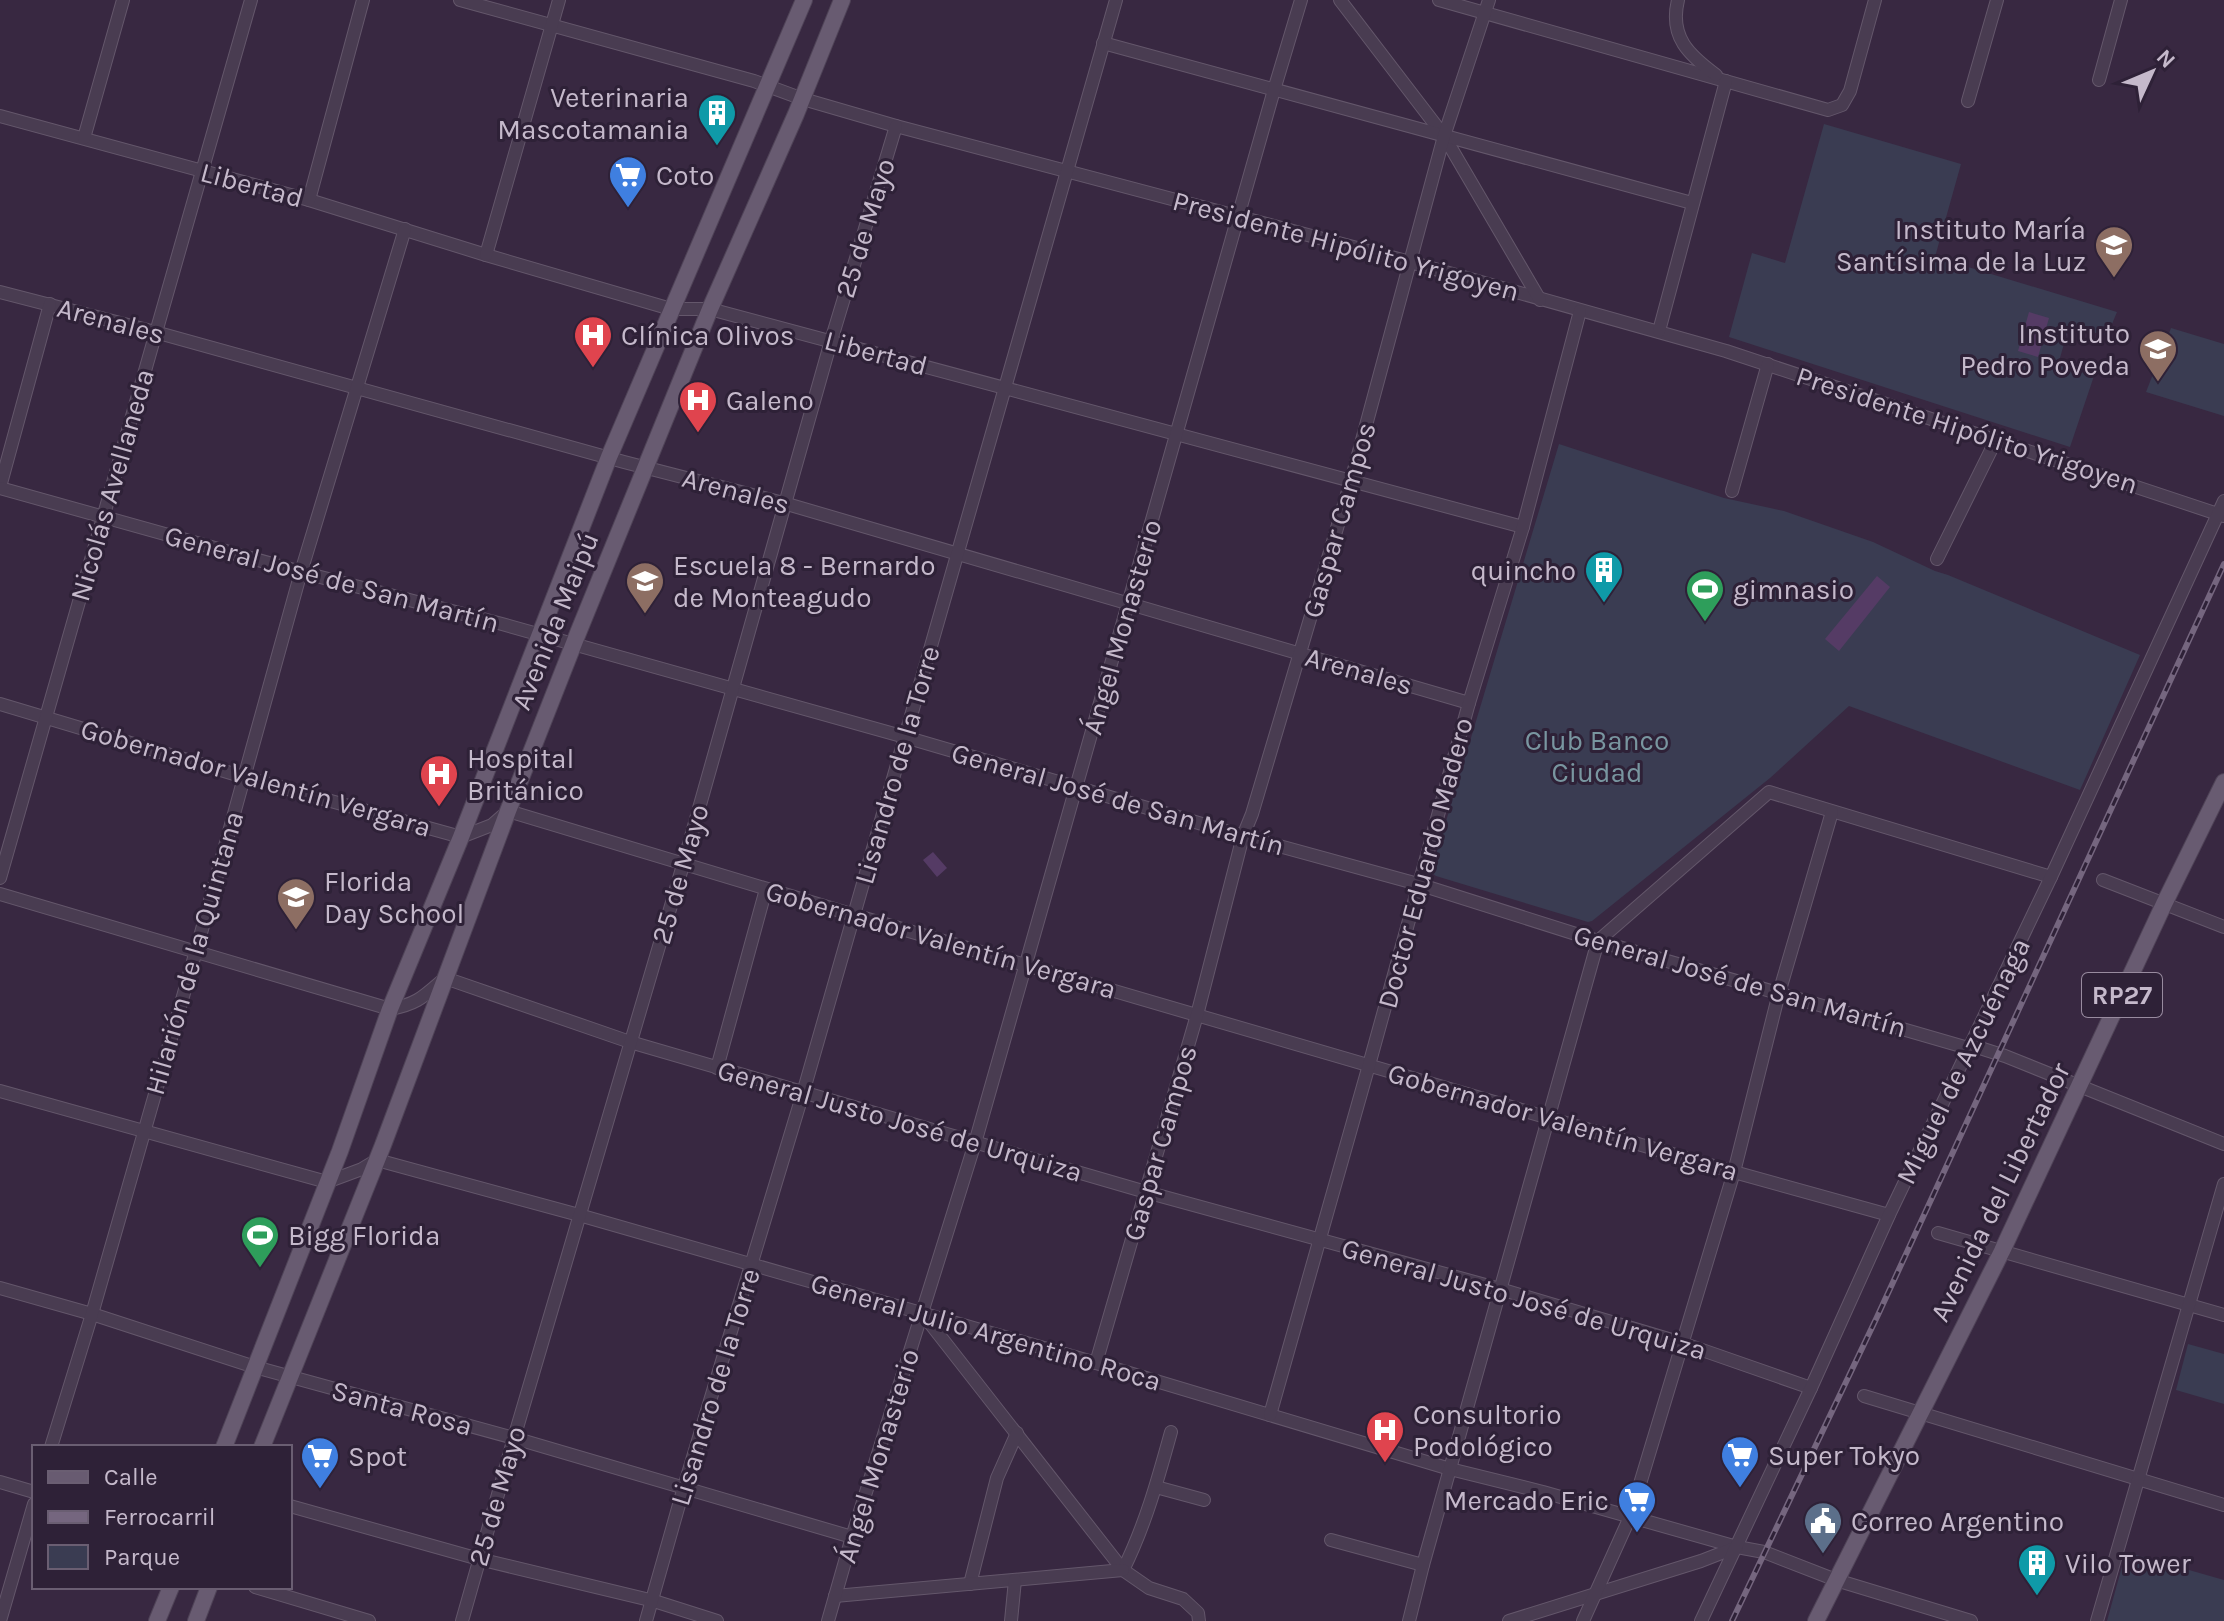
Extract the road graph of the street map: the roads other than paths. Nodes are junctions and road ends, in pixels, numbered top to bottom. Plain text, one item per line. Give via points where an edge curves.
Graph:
1 (123, 0) edge
2 (251, 0) edge
3 (363, 0) edge
4 (460, 0) edge
5 (559, 0) edge
6 (804, 0) edge
7 (842, 0) edge
8 (1116, 0) edge
9 (1301, 0) edge
10 (1340, 0) edge
11 (1439, 0) edge
12 (1678, 0) edge
13 (1875, 0) edge
14 (1997, 0) edge
15 (2121, 0) edge
16 (1487, 7) edge
17 (552, 26) junction
18 (1103, 43) junction
19 (2099, 80) dead end
20 (1726, 81) junction
21 (768, 86) junction
22 (1274, 90) junction
23 (803, 99) junction
24 (1968, 101) dead end
25 (0, 116) edge
26 (896, 126) junction
27 (1444, 136) junction
28 (84, 138) junction
29 (201, 171) junction
30 (1067, 171) junction
31 (309, 200) junction
32 (1692, 203) junction
33 (1238, 217) junction
34 (405, 229) junction
35 (486, 255) junction
36 (1410, 262) junction
37 (0, 292) edge
38 (1540, 300) junction
39 (50, 304) junction
40 (671, 309) junction
41 (710, 309) junction
42 (1580, 311) junction
43 (1659, 331) junction
44 (155, 332) junction
45 (831, 341) junction
46 (1768, 364) junction
47 (356, 388) junction
48 (1005, 388) junction
49 (1176, 434) junction
50 (1996, 440) junction
51 (609, 457) junction
52 (645, 468) junction
53 (1351, 481) junction
54 (0, 487) edge
55 (1732, 491) dead end
56 (2224, 501) edge
57 (787, 504) junction
58 (2221, 515) edge
59 (102, 518) junction
60 (1523, 527) junction
61 (957, 554) junction
62 (1937, 559) dead end
63 (301, 572) junction
64 (1128, 604) junction
65 (540, 635) junction
66 (573, 645) junction
67 (1301, 654) junction
68 (732, 689) junction
69 (1469, 703) junction
70 (0, 704) edge
71 (47, 717) junction
72 (905, 737) junction
73 (244, 777) junction
74 (2224, 782) edge
75 (1076, 788) junction
76 (508, 811) junction
77 (1832, 812) junction
78 (1243, 836) junction
79 (461, 837) junction
80 (683, 865) junction
81 (2051, 877) junction
82 (0, 878) edge
83 (2103, 880) dead end
84 (1418, 884) junction
85 (766, 889) junction
86 (0, 894) edge
87 (2164, 904) junction
88 (854, 915) junction
89 (2224, 927) edge
90 (1598, 941) junction
91 (196, 951) junction
92 (1025, 965) junction
93 (445, 978) junction
94 (1779, 993) junction
95 (390, 1009) junction
96 (1197, 1015) junction
97 (630, 1042) junction
98 (1968, 1048) junction
99 (1369, 1065) junction
100 (717, 1068) junction
101 (2081, 1086) junction
102 (0, 1091) edge
103 (803, 1093) junction
104 (1549, 1118) junction
105 (143, 1131) junction
106 (975, 1143) junction
107 (2224, 1144) edge
108 (377, 1160) junction
109 (1734, 1172) junction
110 (327, 1182) junction
111 (2224, 1184) edge
112 (1146, 1192) junction
113 (579, 1215) junction
114 (1889, 1215) junction
115 (1938, 1233) dead end
116 (1320, 1240) junction
117 (2002, 1251) junction
118 (752, 1265) junction
119 (0, 1288) edge
120 (1500, 1289) junction
121 (2189, 1304) junction
122 (922, 1313) junction
123 (92, 1314) junction
124 (2224, 1315) edge
125 (1682, 1343) junction
126 (1096, 1363) junction
127 (255, 1367) junction
128 (289, 1377) junction
129 (1811, 1388) junction
130 (1864, 1396) dead end
131 (1920, 1414) junction
132 (1270, 1415) junction
133 (1171, 1432) dead end
134 (1017, 1433) junction
135 (514, 1438) junction
136 (52, 1445) edge
137 (225, 1445) edge
138 (263, 1445) edge
139 (1450, 1469) junction
140 (2138, 1480) junction
141 (0, 1482) edge
142 (684, 1487) junction
143 (1156, 1487) junction
144 (32, 1491) edge
145 (1204, 1500) dead end
146 (2224, 1505) edge
147 (292, 1507) edge
148 (32, 1511) edge
149 (1630, 1517) junction
150 (852, 1537) junction
151 (1331, 1540) dead end
152 (1737, 1547) junction
153 (479, 1559) junction
154 (1423, 1565) junction
155 (1123, 1570) junction
156 (1015, 1580) junction
157 (1836, 1580) junction
158 (970, 1584) junction
159 (170, 1589) edge
160 (208, 1589) edge
161 (262, 1589) edge
162 (1596, 1593) junction
163 (835, 1596) junction
164 (654, 1601) junction
165 (1198, 1617) edge
166 (0, 1621) edge
167 (157, 1621) edge
168 (196, 1621) edge
169 (369, 1621) edge
170 (462, 1621) edge
171 (646, 1621) edge
172 (717, 1621) edge
173 (828, 1621) edge
174 (1011, 1621) edge
175 (1409, 1621) edge
176 (1509, 1621) edge
177 (1583, 1621) edge
178 (1701, 1621) edge
179 (1816, 1621) edge
180 (1971, 1621) edge
181 (2097, 1621) edge

1 - 28 street
2 - 29 street, Nicolás Avellaneda
3 - 31 street
4 - 17 street, Presidente Hipólito Yrigoyen
5 - 17 street
6 - 21 main road, Avenida Maipú
7 - 23 main road, Avenida Maipú
8 - 18 street, Lisandro de la Torre
9 - 22 street, Ángel Monasterio
10 - 27 street
11 - 16 street
12 - 20 street via 1676,25 1684,46
13 - 20 street via 1842,105 1828,110
14 - 24 street
15 - 19 street
16 - 20 street
16 - 27 street, Gaspar Campos
17 - 21 street, Presidente Hipólito Yrigoyen
17 - 35 street
18 - 22 street
18 - 30 street, Lisandro de la Torre
20 - 32 street
21 - 23 street, Presidente Hipólito Yrigoyen
21 - 40 main road, Avenida Maipú
22 - 27 street
22 - 33 street, Ángel Monasterio
23 - 26 street, Presidente Hipólito Yrigoyen
23 - 41 main road, Avenida Maipú
25 - 28 street, Libertad
26 - 30 street, Presidente Hipólito Yrigoyen
26 - 45 street, 25 de Mayo
27 - 32 street
27 - 36 street, Gaspar Campos
27 - 38 street
28 - 29 street, Libertad
29 - 31 street, Libertad
29 - 44 street, Nicolás Avellaneda
30 - 33 street, Presidente Hipólito Yrigoyen
30 - 48 street, Lisandro de la Torre
31 - 34 street, Libertad
32 - 43 street
33 - 36 street, Presidente Hipólito Yrigoyen
33 - 49 street, Ángel Monasterio
34 - 35 street, Libertad
34 - 47 street, Hilarión de la Quintana
35 - 40 street, Libertad
36 - 38 street, Presidente Hipólito Yrigoyen
36 - 53 street, Gaspar Campos
37 - 39 street, Arenales
38 - 42 street, Presidente Hipólito Yrigoyen
39 - 44 street, Arenales
39 - 54 street
40 - 41 street, Libertad
40 - 51 main road, Avenida Maipú
41 - 45 street, Libertad
41 - 52 main road, Avenida Maipú
42 - 43 street, Presidente Hipólito Yrigoyen
42 - 60 street, Doctor Eduardo Madero
43 - 46 street, Presidente Hipólito Yrigoyen
44 - 47 street, Arenales
44 - 59 street, Nicolás Avellaneda
45 - 48 street, Libertad
45 - 57 street, 25 de Mayo
46 - 50 street, Presidente Hipólito Yrigoyen
46 - 55 street
47 - 51 street, Arenales
47 - 63 street, Hilarión de la Quintana
48 - 49 street, Libertad
48 - 61 street, Lisandro de la Torre
49 - 53 street, Libertad
49 - 64 street, Ángel Monasterio
50 - 58 street, Presidente Hipólito Yrigoyen
50 - 62 street
51 - 52 street, Arenales
51 - 65 main road, Avenida Maipú
52 - 57 street, Arenales
52 - 66 main road, Avenida Maipú
53 - 60 street, Libertad
53 - 67 street, Gaspar Campos
54 - 59 street, General José de San Martín
56 - 58 street, Miguel de Azcuénaga
57 - 61 street, Arenales
57 - 68 street, 25 de Mayo
58 - 81 street, Miguel de Azcuénaga
59 - 63 street, General José de San Martín
59 - 71 street, Nicolás Avellaneda
60 - 69 street, Doctor Eduardo Madero
61 - 64 street, Arenales
61 - 72 street, Lisandro de la Torre
63 - 65 street, General José de San Martín
63 - 73 street, Hilarión de la Quintana
64 - 67 street, Arenales
64 - 75 street, Ángel Monasterio
65 - 66 street, General José de San Martín
65 - 79 main road, Avenida Maipú
66 - 68 street, General José de San Martín
66 - 76 main road, Avenida Maipú
67 - 69 street, Arenales
67 - 78 street, Gaspar Campos
68 - 72 street, General José de San Martín
68 - 80 street, 25 de Mayo
69 - 84 street, Doctor Eduardo Madero
70 - 71 street, Gobernador Valentín Vergara
71 - 73 street, Gobernador Valentín Vergara
71 - 82 street, Nicolás Avellaneda
72 - 75 street, General José de San Martín
72 - 88 street, Lisandro de la Torre
73 - 79 street, Gobernador Valentín Vergara
73 - 91 street, Hilarión de la Quintana
74 - 87 main road, Avenida del Libertador / RP27
75 - 78 street, General José de San Martín
75 - 92 street, Ángel Monasterio
76 - 79 street, Gobernador Valentín Vergara via 492,825
76 - 80 street, Gobernador Valentín Vergara
76 - 93 main road, Avenida Maipú
77 - 81 street
77 - 90 street via 1769,792
77 - 94 street
78 - 84 street, General José de San Martín
78 - 96 street, Gaspar Campos
79 - 95 main road, Avenida Maipú
80 - 85 street, Gobernador Valentín Vergara
80 - 97 street, 25 de Mayo
81 - 98 street, Miguel de Azcuénaga
83 - 87 street
84 - 90 street, General José de San Martín
84 - 99 street, Doctor Eduardo Madero
85 - 88 street, Gobernador Valentín Vergara
85 - 100 street
86 - 91 street
87 - 89 street
87 - 101 main road, Avenida del Libertador / RP27
88 - 92 street, Gobernador Valentín Vergara
88 - 103 street, Lisandro de la Torre
90 - 94 street, General José de San Martín
90 - 104 street
91 - 95 street
91 - 105 street, Hilarión de la Quintana
92 - 96 street, Gobernador Valentín Vergara
92 - 106 street, Ángel Monasterio
93 - 95 street via 410,1005
93 - 97 street, General Justo José de Urquiza
93 - 108 main road, Avenida Maipú
94 - 98 street, General José de San Martín
94 - 109 street
95 - 110 main road, Avenida Maipú
96 - 99 street, Gobernador Valentín Vergara
96 - 112 street, Gaspar Campos
97 - 100 street, General Justo José de Urquiza
97 - 113 street, 25 de Mayo
98 - 101 street, General José de San Martín via 2005,1056
98 - 114 street, Miguel de Azcuénaga
99 - 104 street, Gobernador Valentín Vergara
99 - 116 street, Doctor Eduardo Madero
100 - 103 street, General Justo José de Urquiza
101 - 107 street, General José de San Martín
101 - 117 main road, Avenida del Libertador / RP27
102 - 105 street
103 - 106 street, General Justo José de Urquiza
103 - 118 street, Lisandro de la Torre
104 - 109 street, Gobernador Valentín Vergara
104 - 120 street
105 - 110 street
105 - 123 street, Hilarión de la Quintana
106 - 112 street, General Justo José de Urquiza
106 - 122 street, Ángel Monasterio
108 - 110 street
108 - 113 street, General Julio Argentino Roca
108 - 128 main road, Avenida Maipú
109 - 114 street, Gobernador Valentín Vergara
109 - 125 street
110 - 127 main road, Avenida Maipú
111 - 121 street
112 - 116 street, General Justo José de Urquiza
112 - 126 street, Gaspar Campos
113 - 118 street, General Julio Argentino Roca
113 - 135 street, 25 de Mayo
114 - 129 street, Miguel de Azcuénaga
115 - 117 street
116 - 120 street, General Justo José de Urquiza
116 - 132 street, Doctor Eduardo Madero
117 - 121 street
117 - 131 main road, Avenida del Libertador / RP27
118 - 122 street, General Julio Argentino Roca
118 - 142 street, Lisandro de la Torre
119 - 123 street, Santa Rosa
120 - 125 street, General Justo José de Urquiza
120 - 139 street
121 - 124 street
121 - 140 street
122 - 126 street, General Julio Argentino Roca
122 - 134 street
122 - 150 street, Ángel Monasterio
123 - 127 street, Santa Rosa
123 - 136 street, Hilarión de la Quintana
125 - 129 street, General Justo José de Urquiza
125 - 149 street
126 - 132 street, General Julio Argentino Roca
127 - 128 street, Santa Rosa
127 - 137 main road, Avenida Maipú
128 - 135 street, Santa Rosa
128 - 138 main road, Avenida Maipú
129 - 152 street, Miguel de Azcuénaga
130 - 131 street
131 - 140 street
131 - 157 main road, Avenida del Libertador / RP27
132 - 139 street, General Julio Argentino Roca
133 - 143 street
134 - 155 street
134 - 158 street via 997,1478
135 - 142 street, Santa Rosa
135 - 153 street, 25 de Mayo
139 - 149 street, General Julio Argentino Roca
139 - 154 street
140 - 146 street
140 - 181 street
141 - 144 street
142 - 150 street, Santa Rosa
142 - 164 street, Lisandro de la Torre
143 - 145 street
143 - 155 street
147 - 153 street
148 - 166 street
149 - 152 street, General Julio Argentino Roca
149 - 162 street
150 - 163 street, Ángel Monasterio
151 - 154 street
152 - 157 street, General Julio Argentino Roca
152 - 162 street
152 - 178 street, Miguel de Azcuénaga
153 - 164 street
153 - 170 street, 25 de Mayo
154 - 175 street
155 - 156 street
155 - 165 street via 1149,1588 1183,1599
156 - 158 street
156 - 174 street
157 - 179 main road, Avenida del Libertador / RP27
157 - 180 street, General Julio Argentino Roca
158 - 163 street
159 - 167 main road
160 - 168 main road
161 - 169 street
162 - 176 street
162 - 177 street
163 - 173 street, Ángel Monasterio
164 - 171 street, Lisandro de la Torre
164 - 172 street

